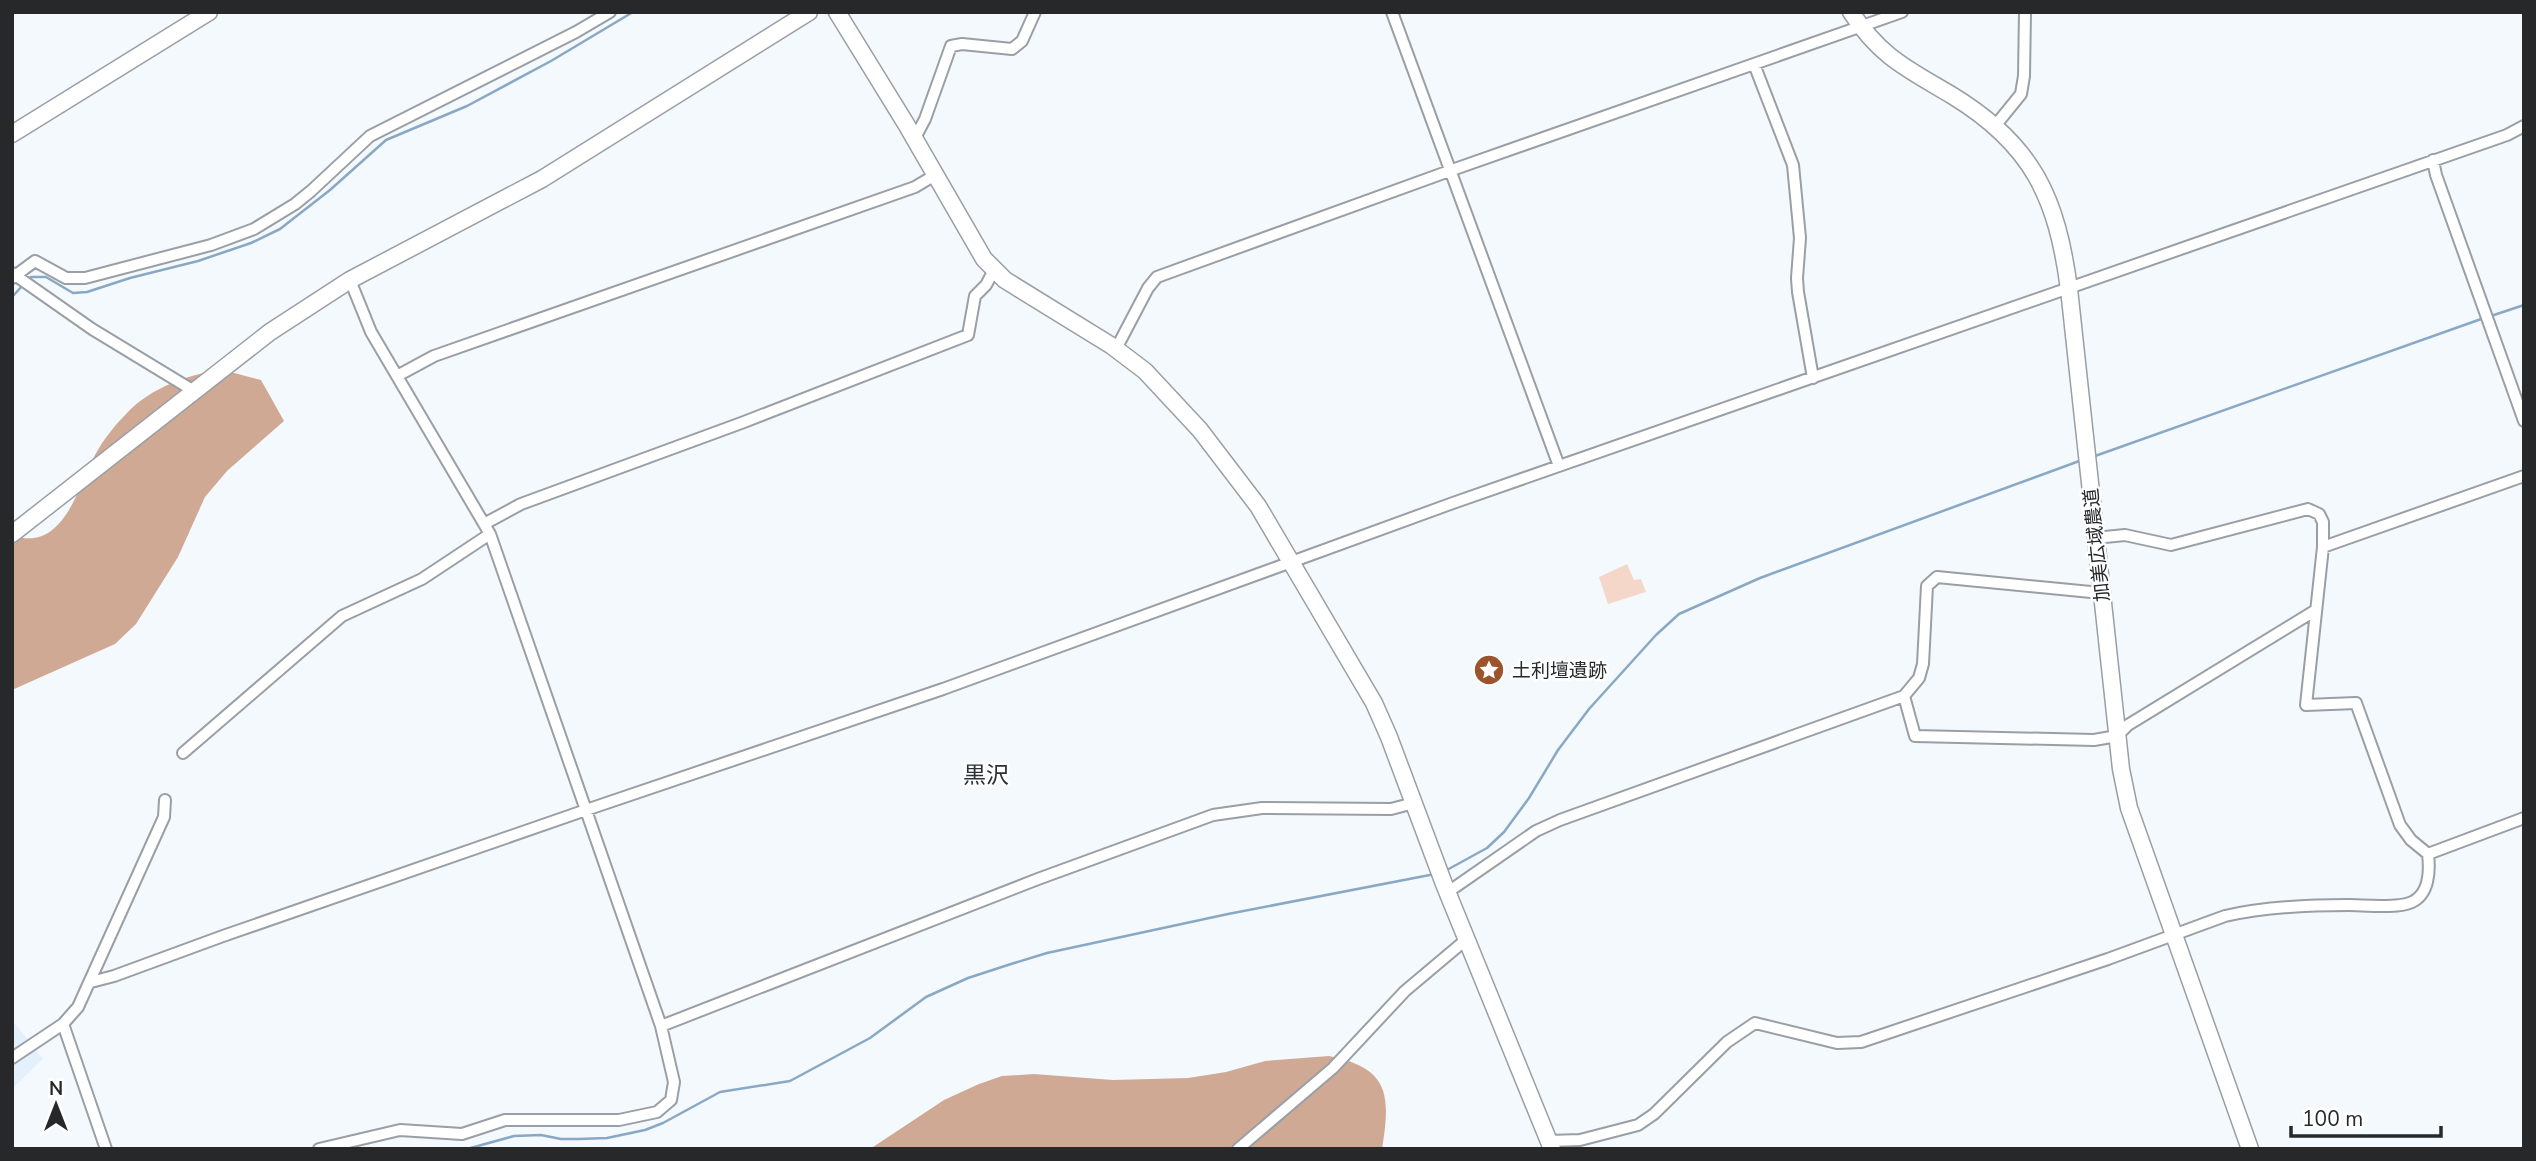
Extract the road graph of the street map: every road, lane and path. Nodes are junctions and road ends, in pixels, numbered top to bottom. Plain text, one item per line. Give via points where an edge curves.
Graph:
1 (209, 12) edge
2 (610, 12) edge
3 (809, 12) edge
4 (837, 12) edge
5 (1035, 12) edge
6 (1392, 12) edge
7 (1851, 12) edge
8 (1902, 12) edge
9 (2025, 12) edge
10 (1861, 27) junction
11 (1754, 64) junction
12 (2524, 126) edge
13 (1995, 127) junction
14 (12, 134) edge
15 (914, 140) junction
16 (2433, 160) junction
17 (1452, 170) junction
18 (935, 175) junction
19 (994, 270) junction
20 (15, 276) edge
21 (350, 280) junction
22 (2069, 289) junction
23 (1115, 349) junction
24 (397, 376) junction
25 (1813, 378) junction
26 (194, 391) junction
27 (2524, 421) edge
28 (1559, 466) junction
29 (2524, 476) edge
30 (487, 529) junction
31 (12, 534) edge
32 (2095, 538) junction
33 (2323, 547) junction
34 (1293, 562) junction
35 (2101, 593) junction
36 (2316, 610) junction
37 (1905, 696) junction
38 (2117, 736) junction
39 (183, 753) dead end
40 (165, 800) dead end
41 (1414, 803) junction
42 (586, 810) junction
43 (2524, 818) edge
44 (2428, 855) junction
45 (1446, 888) junction
46 (2175, 933) junction
47 (1468, 938) junction
48 (91, 982) junction
49 (63, 1024) junction
50 (661, 1026) junction
51 (12, 1058) edge
52 (1550, 1145) edge
53 (106, 1149) edge
54 (319, 1149) edge
55 (1238, 1149) edge
56 (2250, 1149) edge

1 - 14 street
2 - 20 street via 370,136 295,204 254,229 85,278 66,278 35,261
3 - 21 street via 552,173
4 - 15 street
5 - 15 street via 1022,41 1012,49 951,46
6 - 17 street
7 - 10 street, 加美広域農道
8 - 10 street
9 - 13 street via 2021,94
10 - 11 street
10 - 13 street, 加美広域農道 via 1886,55
11 - 17 street
11 - 25 street via 1793,165 1800,238 1798,292
12 - 16 street
13 - 22 street, 加美広域農道 via 2016,146 2048,200 2063,245
15 - 18 street
16 - 22 street
16 - 27 street
17 - 23 street via 1157,277
17 - 28 street
18 - 19 street
18 - 24 street via 915,187 434,356
19 - 23 street
19 - 30 street via 975,296 968,335 521,504
20 - 26 street
21 - 24 street via 371,332
21 - 26 street via 270,332
22 - 25 street
22 - 32 street, 加美広域農道
23 - 34 street via 1145,371 1219,452
24 - 30 street
25 - 28 street
26 - 31 street
28 - 34 street
29 - 33 street
30 - 39 street via 422,579 342,616
30 - 42 street
32 - 33 street via 2125,535 2171,545 2308,509 2321,518
32 - 35 street, 加美広域農道
33 - 36 street
34 - 41 street via 1374,703
34 - 42 street via 943,689
35 - 37 street via 1933,579 1926,594 1923,664
35 - 38 street, 加美広域農道
36 - 38 street
36 - 44 street via 2306,705 2356,703 2400,825
37 - 38 street via 1915,736 2094,740
37 - 45 street via 1560,820
38 - 46 street, 加美広域農道 via 2129,808
40 - 48 street via 164,817
41 - 45 street
41 - 50 street via 1391,808 1241,810 1191,822
42 - 48 street
42 - 50 street
43 - 44 street
44 - 46 street via 2428,882 2412,902 2243,912
45 - 47 street
46 - 52 street via 1861,1042 1837,1043 1755,1023 1727,1042 1638,1125
46 - 56 street, 加美広域農道
47 - 52 street
47 - 55 street via 1405,991 1333,1068
48 - 49 street
49 - 51 street
49 - 53 street
50 - 54 street via 674,1082 671,1100 657,1112 619,1120 505,1120 462,1134 400,1130

